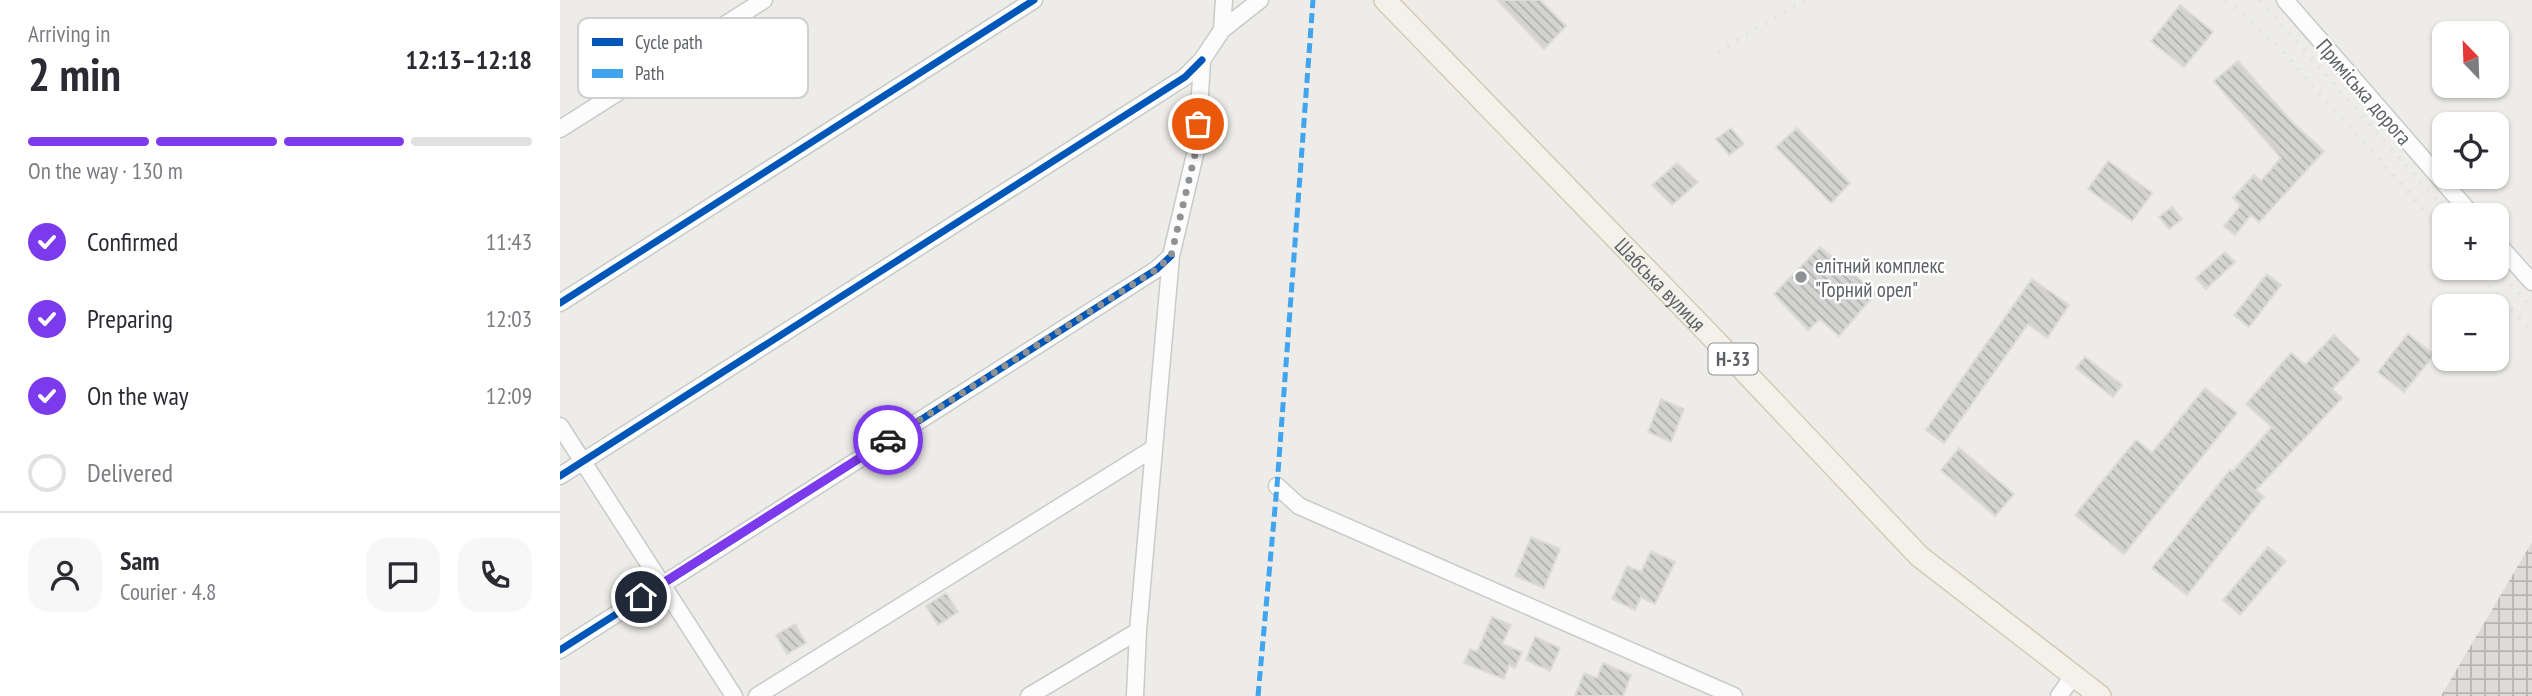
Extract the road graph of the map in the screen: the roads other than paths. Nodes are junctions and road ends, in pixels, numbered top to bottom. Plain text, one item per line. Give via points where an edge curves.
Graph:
1 (764, 0) edge
2 (1034, 0) edge
3 (1224, 0) edge
4 (1261, 0) edge
5 (1385, 0) edge
6 (2285, 0) edge
7 (736, 18) edge
8 (1222, 30) junction
9 (1202, 60) junction
10 (610, 98) edge
11 (560, 130) edge
12 (2462, 203) edge
13 (1171, 256) junction
14 (2509, 256) edge
15 (2532, 282) edge
16 (560, 303) edge
17 (560, 426) edge
18 (1153, 448) junction
19 (582, 461) junction
20 (560, 476) edge
21 (1277, 486) dead end
22 (662, 584) junction
23 (1138, 631) junction
24 (560, 650) edge
25 (2073, 676) junction
26 (734, 696) edge
27 (757, 696) edge
28 (1029, 696) edge
29 (1135, 696) edge
30 (1734, 696) edge
31 (2059, 696) edge
32 (2100, 696) edge

1 - 7 street
2 - 16 street
3 - 8 street
4 - 8 street
5 - 25 main road, Шабська вулиця / Н-33 via 1919,556
6 - 12 street, Приміська дорога
8 - 9 street
9 - 13 street via 1197,146
9 - 19 street via 1174,85
10 - 11 street
13 - 18 street
13 - 22 street
14 - 15 street
17 - 19 street
18 - 23 street
18 - 27 street
19 - 20 street
19 - 22 street
21 - 30 street via 1299,506
22 - 24 street
22 - 26 street
23 - 28 street
23 - 29 street
25 - 31 street
25 - 32 main road, Шабська вулиця / Н-33

